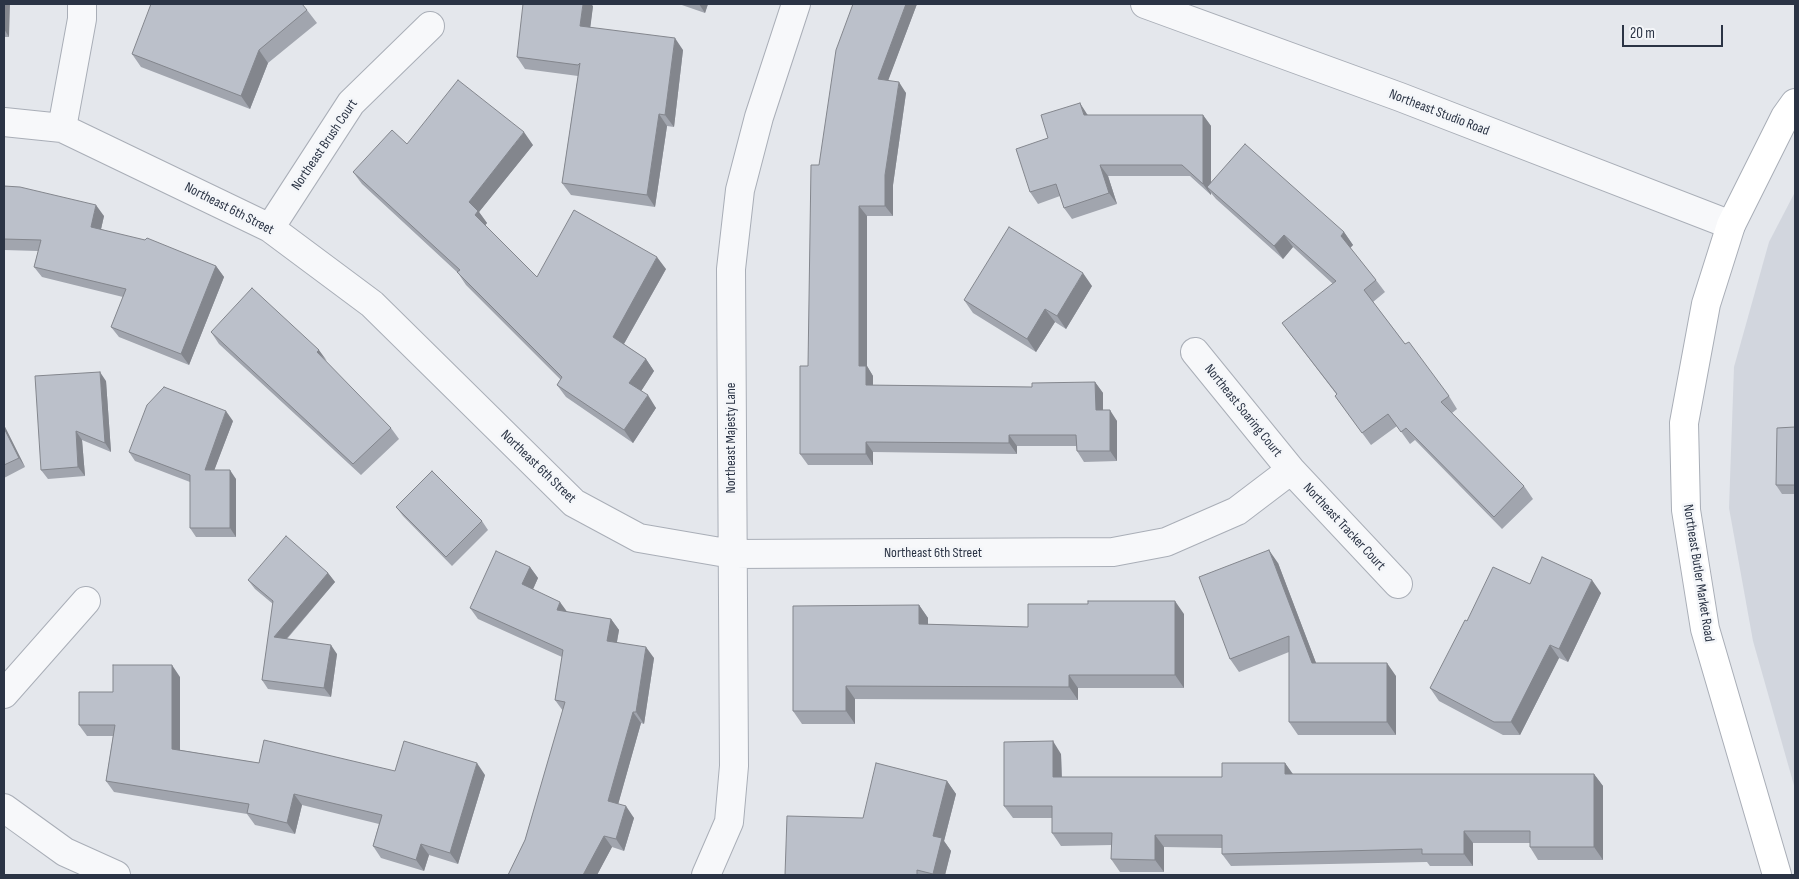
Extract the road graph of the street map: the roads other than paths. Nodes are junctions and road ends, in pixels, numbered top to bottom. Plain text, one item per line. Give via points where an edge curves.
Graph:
1 (82, 4) edge
2 (796, 4) edge
3 (1145, 4) edge
4 (430, 26) dead end
5 (1795, 103) edge
6 (4, 122) edge
7 (62, 128) junction
8 (1731, 225) junction
9 (270, 228) junction
10 (1195, 352) dead end
11 (1290, 470) junction
12 (732, 554) junction
13 (1398, 584) dead end
14 (86, 600) dead end
15 (4, 694) edge
16 (4, 808) edge
17 (116, 875) edge
18 (706, 875) edge
19 (1777, 875) edge

1 - 7 street
2 - 12 street, Northeast Majesty Lane via 756,127 740,190 732,259
3 - 8 street, Northeast Studio Road
4 - 9 street, Northeast Brush Court via 351,103
5 - 8 main road, Northeast Butler Market Road
6 - 7 street, Northeast 6th Street
7 - 9 street, Northeast 6th Street
8 - 19 main road, Northeast Butler Market Road via 1706,304 1684,423 1686,510 1705,629
9 - 12 street, Northeast 6th Street via 372,304 574,503 639,538
10 - 11 street, Northeast Soaring Court
11 - 12 street, Northeast 6th Street via 1237,511 1166,542 1113,552
11 - 13 street, Northeast Tracker Court
12 - 18 street, Northeast Majesty Lane via 733,775 729,822
14 - 15 street
16 - 17 street via 65,852

